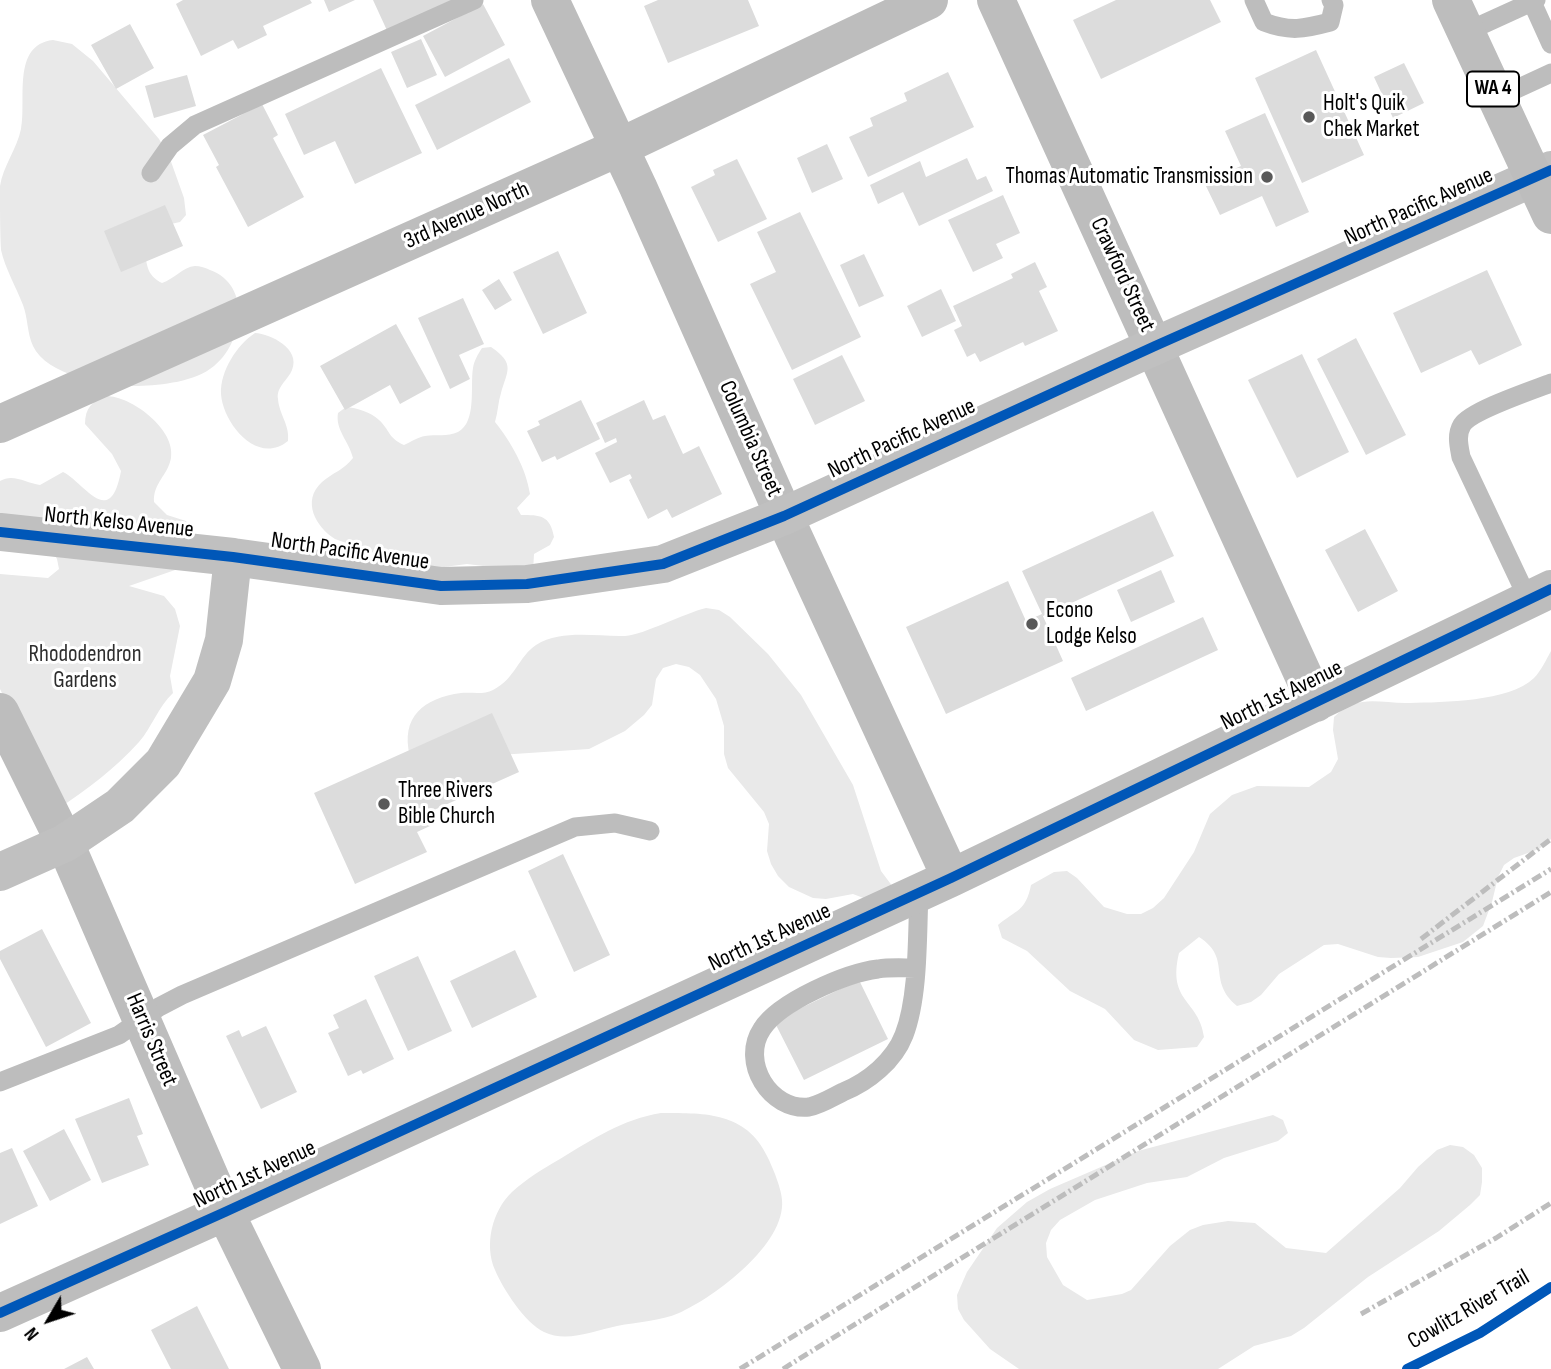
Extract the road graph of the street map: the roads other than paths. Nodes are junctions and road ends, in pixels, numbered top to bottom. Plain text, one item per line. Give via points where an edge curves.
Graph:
1 (474, 0) edge
2 (550, 0) edge
3 (929, 0) edge
4 (996, 0) edge
5 (1254, 0) edge
6 (1331, 0) edge
7 (1534, 1) edge
8 (1458, 16) edge
9 (1551, 44) edge
10 (1551, 73) edge
11 (1497, 98) junction
12 (620, 147) junction
13 (152, 173) dead end
14 (1543, 174) edge
15 (1551, 215) edge
16 (1155, 346) junction
17 (1551, 383) edge
18 (0, 424) edge
19 (784, 516) junction
20 (0, 532) edge
21 (233, 556) junction
22 (1540, 594) edge
23 (1316, 703) junction
24 (0, 712) edge
25 (650, 831) dead end
26 (65, 843) junction
27 (0, 872) edge
28 (935, 886) junction
29 (915, 968) junction
30 (142, 1019) junction
31 (0, 1082) edge
32 (225, 1212) junction
33 (0, 1312) edge
34 (302, 1369) edge

1 - 13 lane via 195,125 170,146
2 - 12 street, Columbia Street
3 - 12 street, 3rd Avenue North
4 - 16 street, Crawford Street
5 - 6 lane via 1264,22 1300,30 1330,22
7 - 8 lane
7 - 9 lane
8 - 11 street, WA 4
10 - 11 lane
11 - 14 street, WA 4
12 - 18 street, 3rd Avenue North
12 - 19 street, Columbia Street
14 - 15 street, WA 4
14 - 16 street, North Pacific Avenue
16 - 19 street, North Pacific Avenue
16 - 23 street, Crawford Street
17 - 22 lane via 1480,411 1463,422 1458,434 1461,457
19 - 21 street, North Pacific Avenue via 663,564 527,584 441,586
19 - 28 street, Columbia Street
20 - 21 street, North Kelso Avenue
21 - 26 street via 224,640 212,681 196,710 163,763 120,806
22 - 23 street, North 1st Avenue
23 - 28 street, North 1st Avenue
24 - 26 street, Harris Street
25 - 30 lane via 615,822 575,827 183,995
26 - 27 street
26 - 30 street, Harris Street
28 - 29 lane
28 - 32 street, North 1st Avenue
29 - 29 lane via 904,1034 892,1058 854,1088 809,1107 783,1103 759,1080 754,1053 761,1030 785,1007 848,975 880,968
30 - 31 lane via 119,1035
30 - 32 street, Harris Street
32 - 33 street, North 1st Avenue
32 - 34 street, Harris Street

